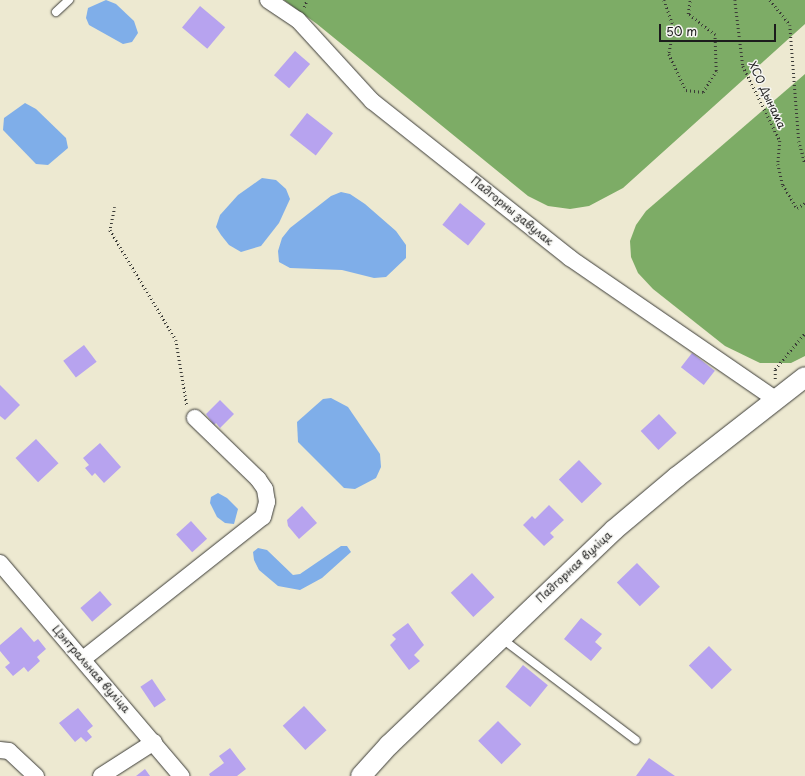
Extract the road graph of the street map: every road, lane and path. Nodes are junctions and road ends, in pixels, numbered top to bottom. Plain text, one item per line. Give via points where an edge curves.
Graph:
1 (69, 0) edge
2 (268, 0) edge
3 (664, 0) edge
4 (690, 0) edge
5 (735, 0) edge
6 (770, 0) edge
7 (56, 12) dead end
8 (805, 164) edge
9 (805, 203) edge
10 (116, 207) dead end
11 (805, 333) edge
12 (805, 377) edge
13 (775, 399) junction
14 (195, 418) joint
15 (0, 563) edge
16 (500, 638) junction
17 (83, 659) junction
18 (636, 740) dead end
19 (154, 742) junction
20 (0, 750) edge
21 (36, 776) edge
22 (101, 776) edge
23 (181, 776) edge
24 (361, 776) edge

1 - 7 lane
2 - 13 street, Падгорны завулак via 298,20 372,101 570,258
3 - 4 path via 674,28 669,54 686,90 703,92 716,71 715,35 688,14
5 - 9 path, XCO Дынама via 743,66 780,141 778,164 783,185 797,208
6 - 8 path via 790,25 800,141
10 - 14 path via 110,230 176,340 186,404
11 - 13 path via 775,369
12 - 13 street, Падгорная вуліца
13 - 16 street, Падгорная вуліца via 614,530
14 - 17 street via 258,479 265,489 267,502 263,518
15 - 17 street, Цэнтральная вуліца
16 - 18 lane
16 - 24 street, Падгорная вуліца
17 - 19 street, Цэнтральная вуліца
19 - 22 street
19 - 23 street, Цэнтральная вуліца
20 - 21 street via 9,751

